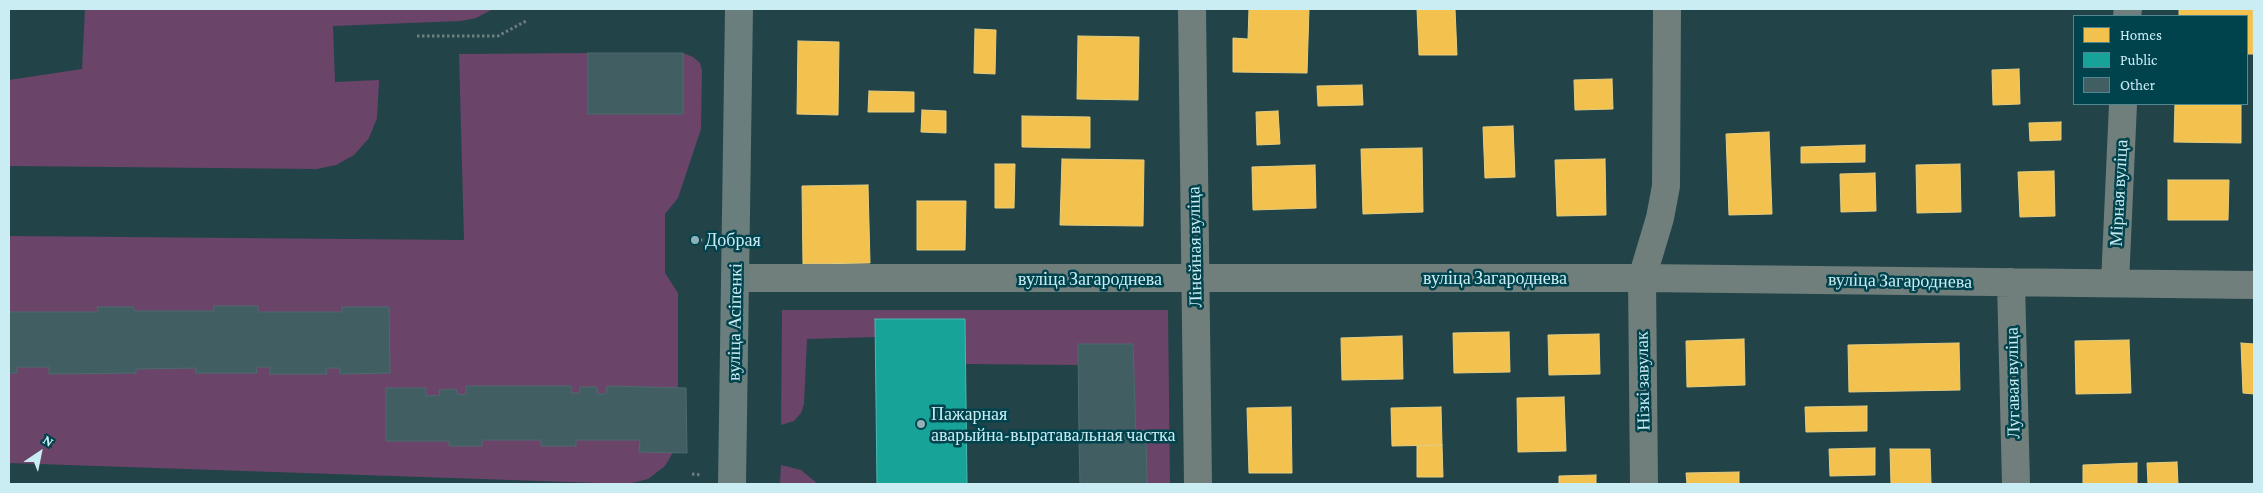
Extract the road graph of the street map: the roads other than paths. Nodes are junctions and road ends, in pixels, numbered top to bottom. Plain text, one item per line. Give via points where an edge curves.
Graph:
1 (739, 9) edge
2 (1192, 9) edge
3 (1667, 9) edge
4 (2123, 105) edge
5 (736, 278) junction
6 (1642, 278) junction
7 (1196, 279) junction
8 (2011, 282) junction
9 (2115, 283) junction
10 (2254, 284) edge
11 (732, 484) edge
12 (1198, 484) edge
13 (1644, 484) edge
14 (2016, 484) edge

1 - 5 main road, вуліца Асіпенкі
2 - 7 street, Лінейная вуліца
3 - 6 street, Нізкі завулак via 1666,186
4 - 9 street, Мірная вуліца
5 - 7 street, вуліца Загароднева
5 - 11 main road, вуліца Асіпенкі
6 - 7 street, вуліца Загароднева
6 - 8 street, вуліца Загароднева
6 - 13 street, Нізкі завулак
7 - 12 street, Лінейная вуліца
8 - 9 street, вуліца Загароднева
8 - 14 street, Лугавая вуліца
9 - 10 street, вуліца Загароднева

